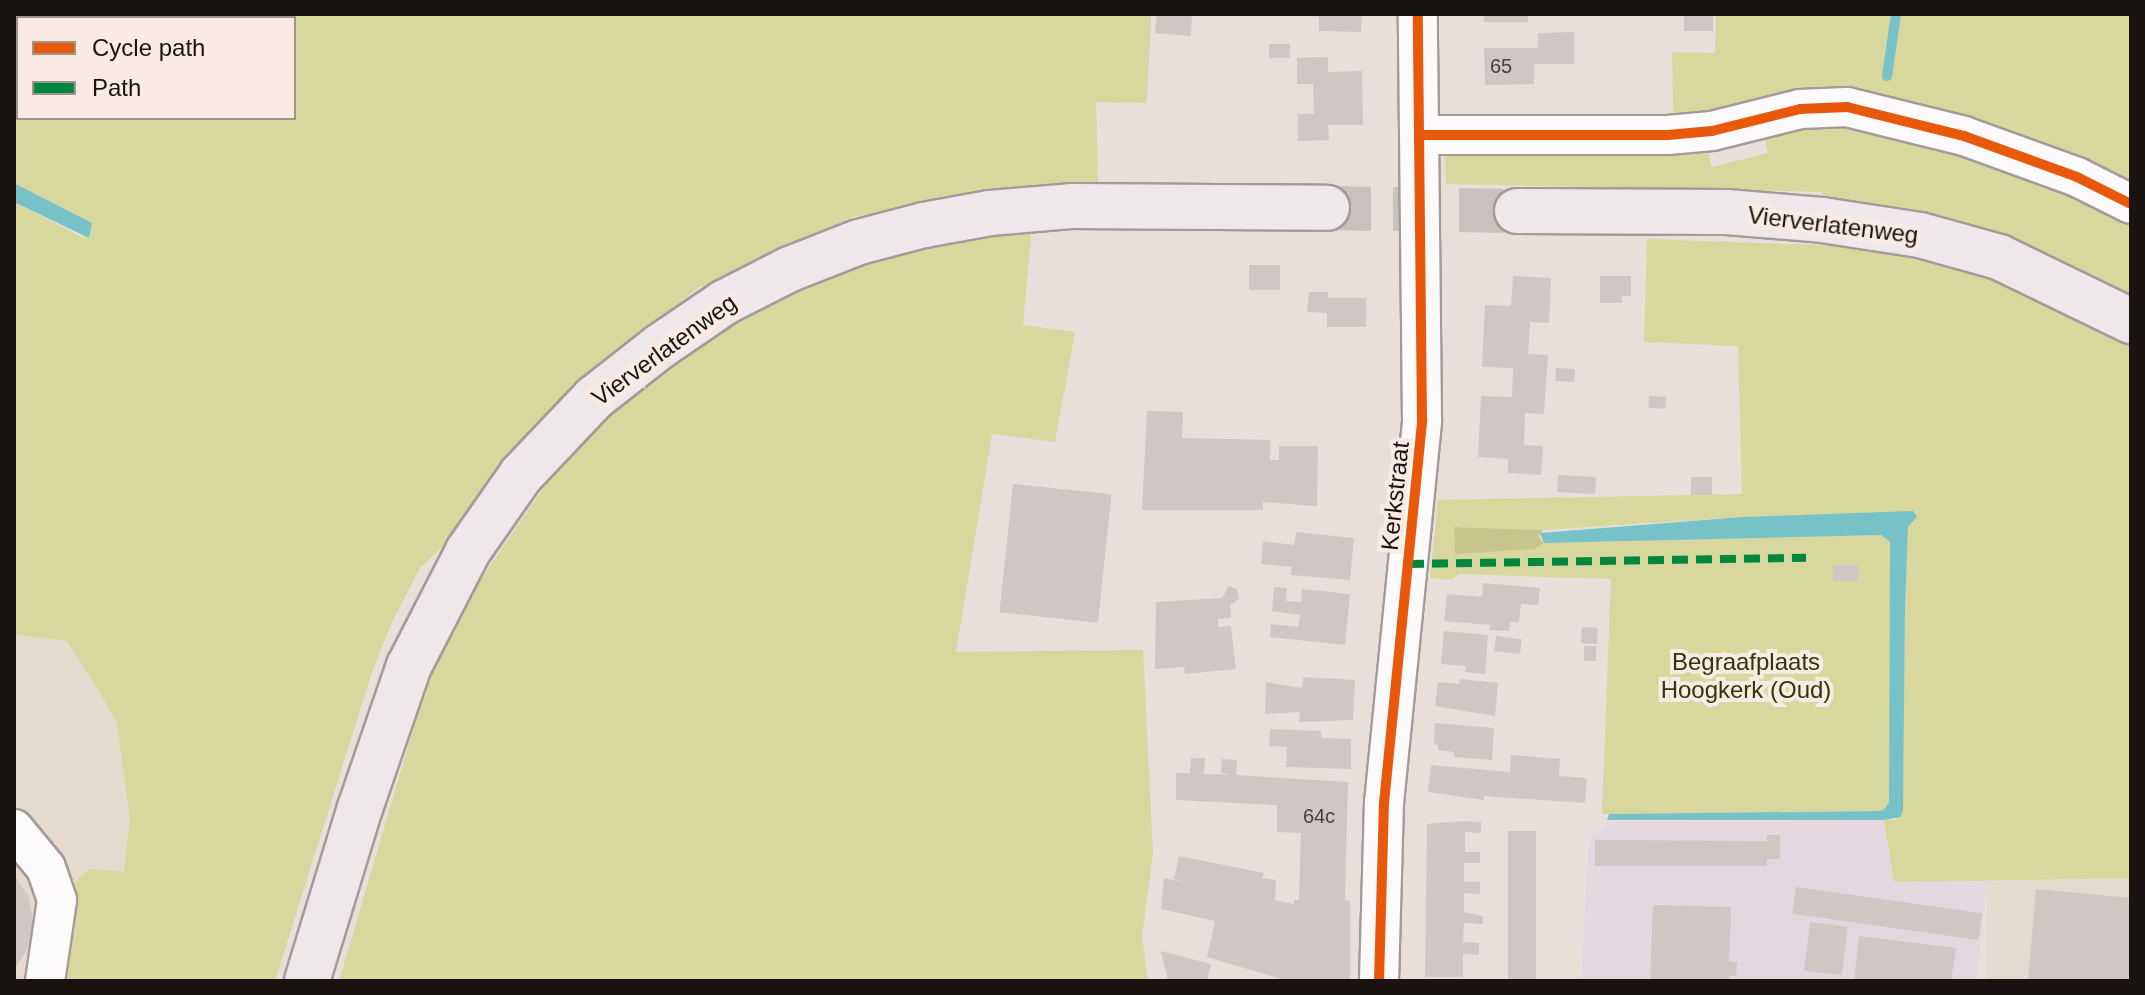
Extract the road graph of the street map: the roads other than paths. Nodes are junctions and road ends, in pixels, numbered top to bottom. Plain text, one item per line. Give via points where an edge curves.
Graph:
1 (1418, 14) edge
2 (1421, 135) junction
3 (2131, 204) edge
4 (1327, 208) tunnel mouth
5 (1517, 211) tunnel mouth
6 (2131, 321) edge
7 (14, 829) edge
8 (45, 981) edge
9 (307, 981) edge
10 (1379, 981) edge

1 - 2 street, Kerkstraat
2 - 3 street via 1668,135 1712,131 1800,109 1847,107 1977,140 2077,177
2 - 10 street, Kerkstraat via 1422,420 1384,803
4 - 9 main road, Vierverlatenweg via 1071,206 924,225 859,242 790,269 725,302 659,347 594,398 521,475 468,551 409,666
5 - 6 main road, Vierverlatenweg via 1727,212 1920,235 1999,257
7 - 8 street via 46,868 57,900

